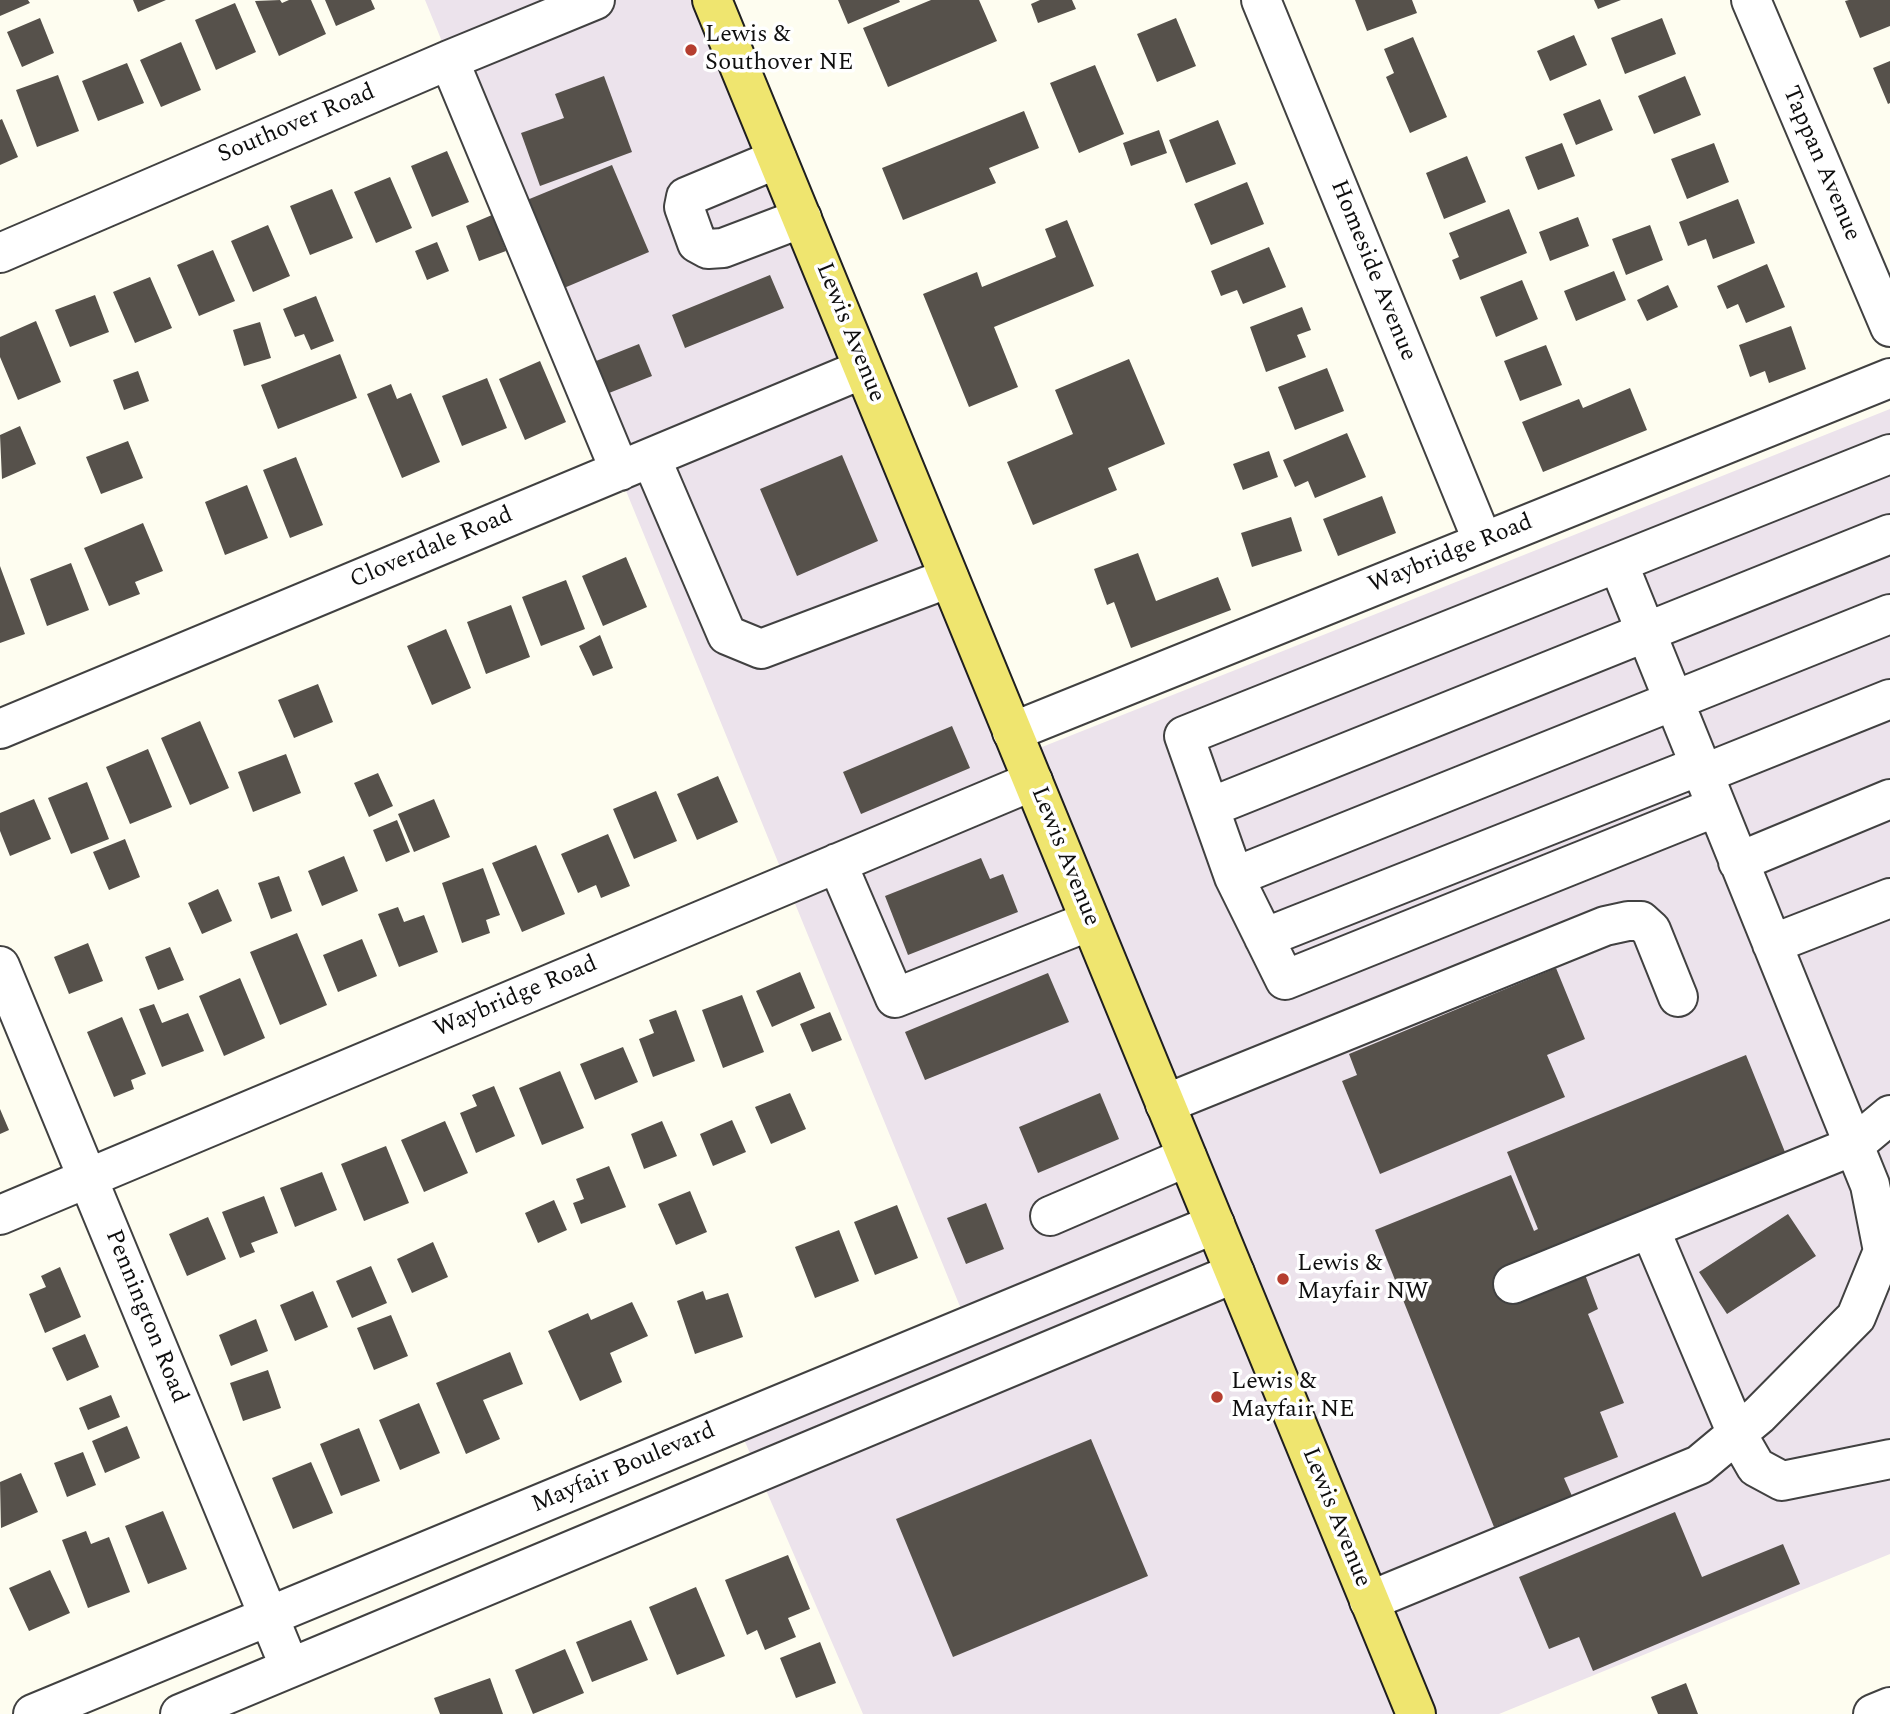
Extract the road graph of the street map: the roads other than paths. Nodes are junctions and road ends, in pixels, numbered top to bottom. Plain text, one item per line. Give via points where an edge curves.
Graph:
1 (595, 0) edge
2 (712, 0) edge
3 (1261, 0) edge
4 (1751, 0) edge
5 (449, 60) junction
6 (777, 159) junction
7 (802, 218) junction
8 (0, 253) edge
9 (1890, 327) edge
10 (863, 369) junction
11 (1890, 378) edge
12 (1890, 454) edge
13 (636, 464) junction
14 (1890, 534) edge
15 (1483, 542) junction
16 (1618, 563) junction
17 (949, 578) junction
18 (1890, 614) edge
19 (1645, 632) junction
20 (1890, 699) edge
21 (1673, 700) junction
22 (0, 729) edge
23 (1012, 732) junction
24 (1032, 781) junction
25 (1706, 783) junction
26 (1890, 799) edge
27 (1211, 807) junction
28 (1738, 862) junction
29 (838, 863) junction
30 (1234, 877) junction
31 (1890, 898) edge
32 (1090, 921) junction
33 (1772, 944) junction
34 (0, 966) edge
35 (1678, 997) dead end
36 (1166, 1104) junction
37 (1890, 1115) edge
38 (1853, 1146) junction
39 (1187, 1157) junction
40 (88, 1178) junction
41 (0, 1215) edge
42 (1050, 1216) dead end
43 (1215, 1224) junction
44 (1650, 1228) junction
45 (1886, 1248) edge
46 (1235, 1273) junction
47 (1513, 1284) dead end
48 (1737, 1434) junction
49 (1890, 1459) edge
50 (1369, 1601) junction
51 (269, 1616) junction
52 (290, 1668) junction
53 (1890, 1707) edge
54 (33, 1714) edge
55 (180, 1714) edge
56 (1416, 1714) edge
57 (1873, 1714) edge

1 - 5 street, Southover Road
2 - 6 main road, Lewis Avenue
3 - 15 street, Homeside Avenue
4 - 9 street, Tappan Avenue
5 - 8 street, Southover Road
5 - 13 street
6 - 7 main road, Lewis Avenue
6 - 7 street via 686,197 684,207 697,243 708,249 723,248
7 - 10 main road, Lewis Avenue
10 - 13 street, Cloverdale Road
10 - 17 main road, Lewis Avenue
11 - 15 street, Waybridge Road
12 - 16 street
13 - 17 street via 727,635 750,645 761,649
13 - 22 street, Cloverdale Road
14 - 19 street
15 - 23 street, Waybridge Road
16 - 19 street
16 - 27 street via 1184,736
17 - 23 main road, Lewis Avenue
18 - 21 street
19 - 21 street
19 - 27 street
20 - 25 street
21 - 25 street
21 - 30 street
23 - 24 main road, Lewis Avenue
24 - 29 street, Waybridge Road
24 - 32 main road, Lewis Avenue
25 - 28 street
25 - 30 street via 1285,980
26 - 28 street
27 - 30 street
28 - 33 street
29 - 32 street via 895,998
29 - 40 street, Waybridge Road
31 - 33 street
32 - 36 main road, Lewis Avenue
33 - 38 street
34 - 40 street, Pennington Road
35 - 36 street via 1651,930 1641,921 1628,921 1605,926
36 - 39 main road, Lewis Avenue
37 - 38 street
38 - 44 street
38 - 45 street via 1870,1185
39 - 42 street
39 - 43 main road, Lewis Avenue
40 - 41 street, Waybridge Road
40 - 51 street, Pennington Road
43 - 46 main road, Lewis Avenue
43 - 51 street, Mayfair Boulevard
44 - 47 street
44 - 48 street
45 - 48 street via 1856,1317
46 - 50 main road, Lewis Avenue
46 - 52 street
48 - 49 street via 1756,1467 1782,1481
48 - 50 street via 1699,1465
50 - 56 main road, Lewis Avenue
51 - 52 street, Pennington Road
51 - 54 street, Mayfair Boulevard
52 - 55 street
53 - 57 street

